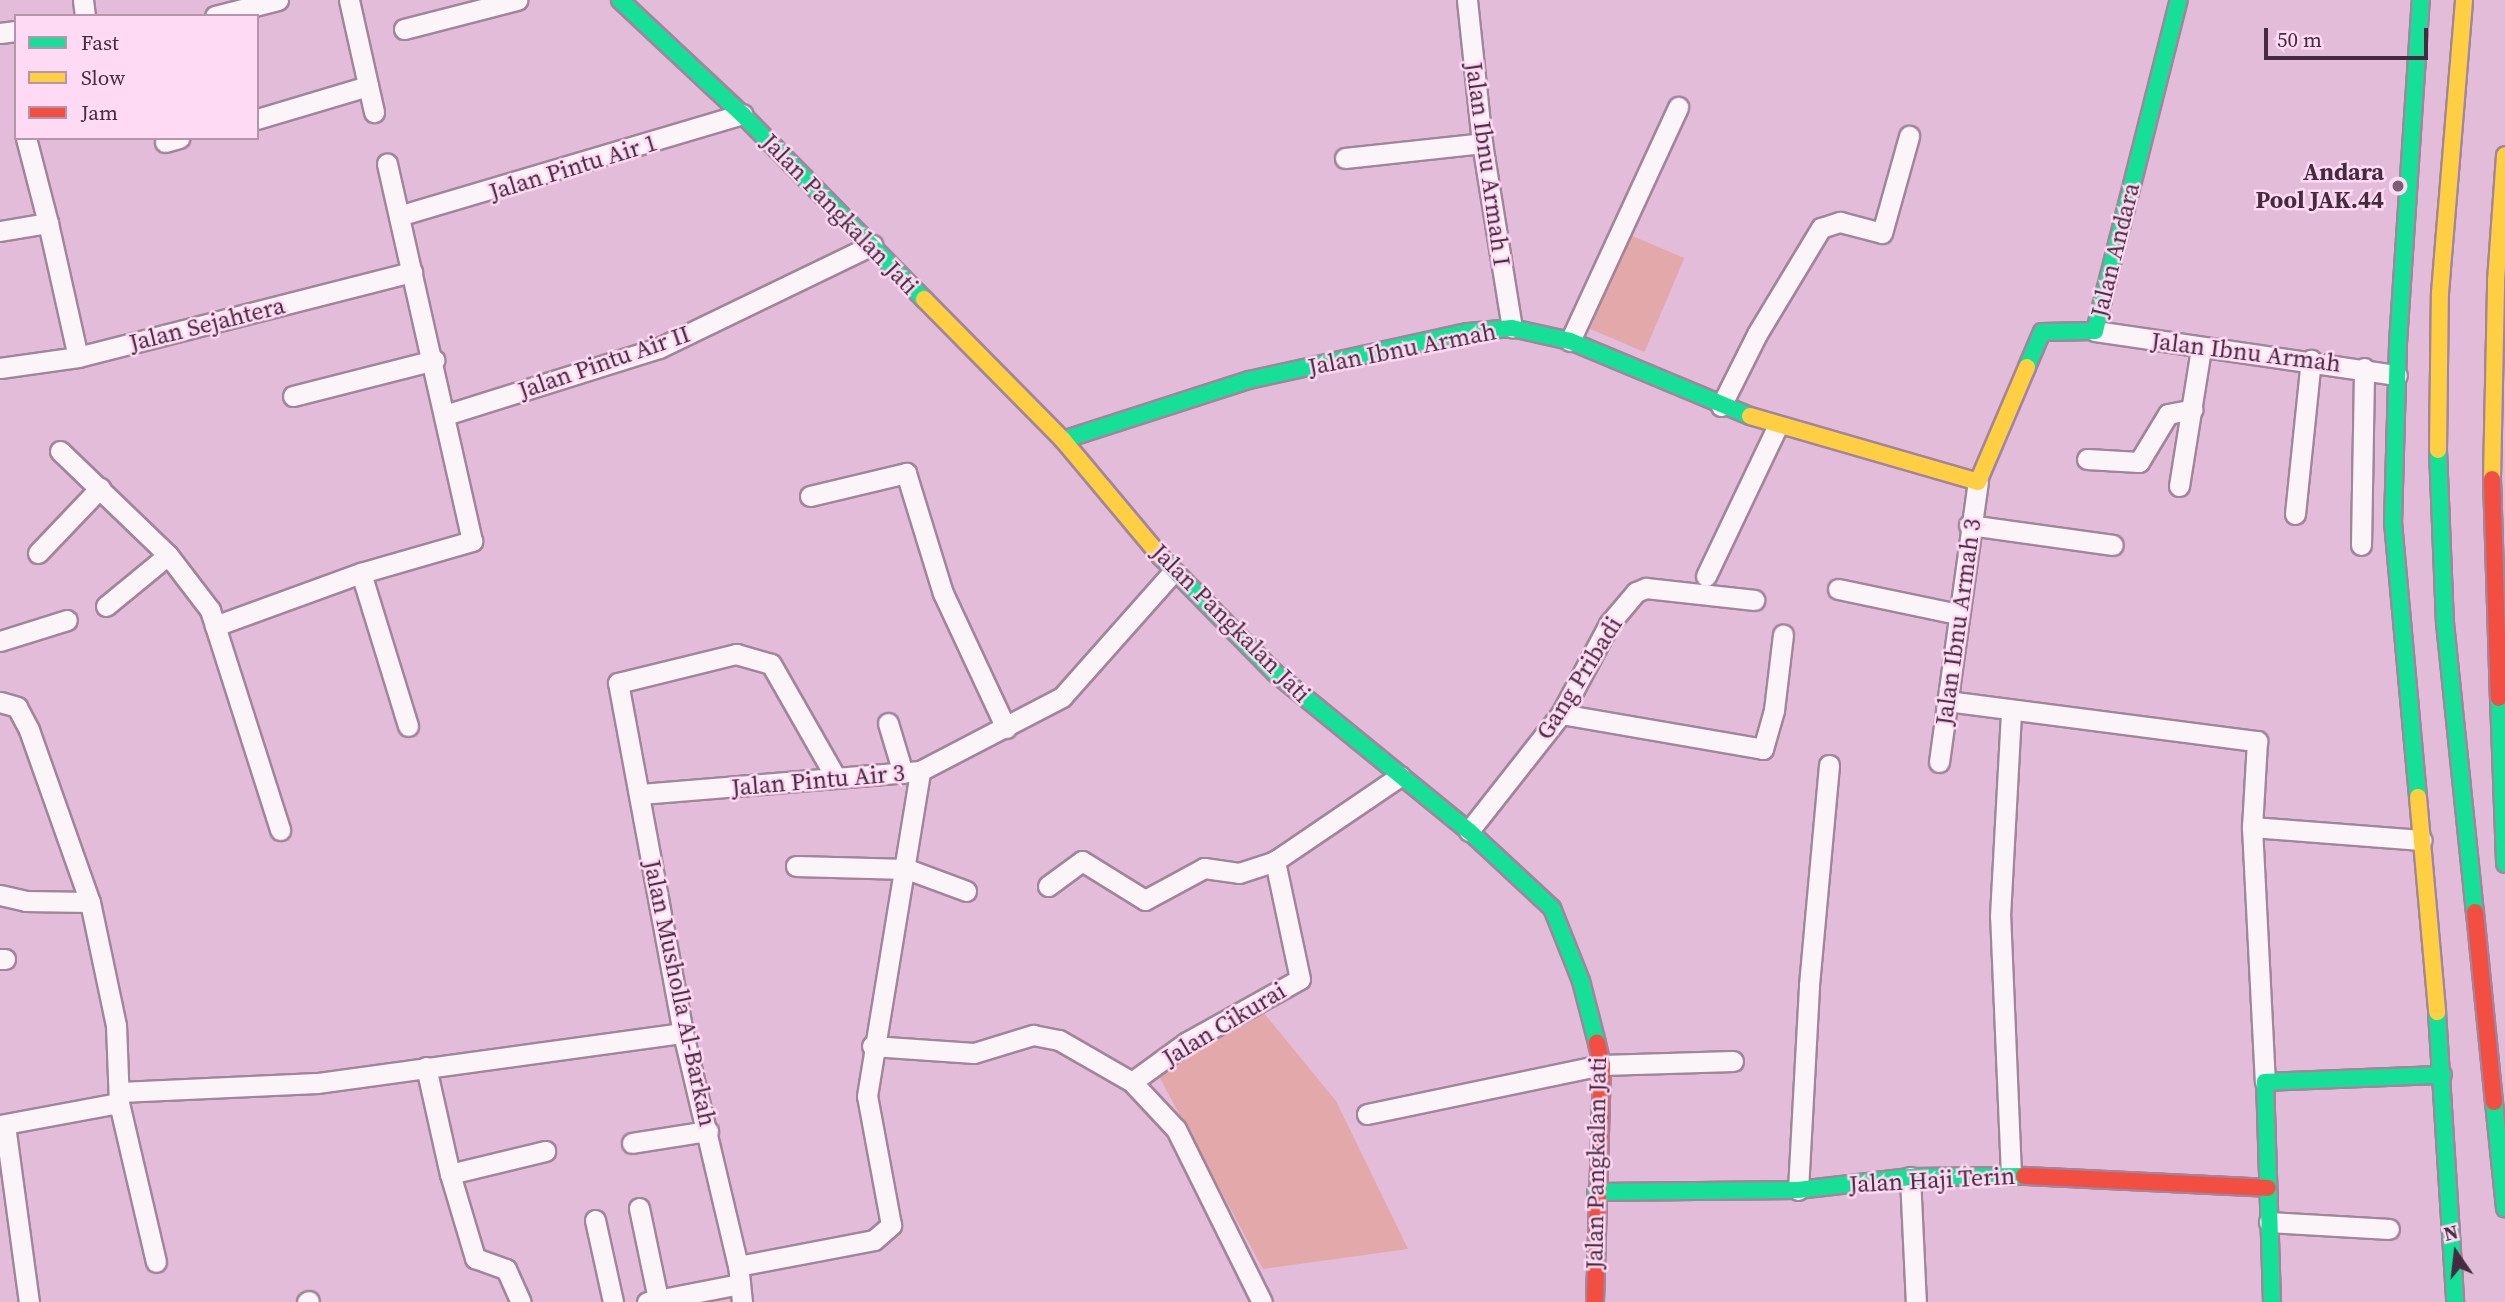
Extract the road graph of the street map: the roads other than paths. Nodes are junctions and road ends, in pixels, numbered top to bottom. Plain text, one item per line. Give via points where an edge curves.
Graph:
1 (278, 0) edge
2 (349, 0) edge
3 (517, 0) edge
4 (620, 0) edge
5 (1467, 0) edge
6 (2179, 0) edge
7 (2421, 0) edge
8 (2464, 0) edge
9 (223, 14) edge
10 (404, 29) dead end
11 (368, 86) junction
12 (1678, 107) dead end
13 (374, 113) dead end
14 (742, 114) junction
15 (259, 118) edge
16 (1909, 136) dead end
17 (27, 140) edge
18 (1482, 143) junction
19 (2505, 155) edge
20 (1345, 158) dead end
21 (387, 163) dead end
22 (402, 215) junction
23 (48, 223) junction
24 (0, 231) edge
25 (872, 245) junction
26 (412, 272) junction
27 (1512, 328) junction
28 (2095, 331) junction
29 (1570, 341) junction
30 (2202, 348) junction
31 (78, 357) junction
32 (434, 360) junction
33 (2311, 360) junction
34 (2364, 368) junction
35 (0, 369) edge
36 (2397, 375) junction
37 (293, 396) dead end
38 (1721, 406) junction
39 (2193, 409) junction
40 (445, 415) junction
41 (1777, 427) junction
42 (1063, 440) junction
43 (61, 450) dead end
44 (2087, 459) dead end
45 (1978, 482) junction
46 (2179, 485) dead end
47 (100, 488) junction
48 (810, 496) dead end
49 (2295, 514) dead end
50 (1969, 525) junction
51 (2113, 545) dead end
52 (2361, 545) dead end
53 (38, 553) dead end
54 (167, 555) junction
55 (1173, 572) junction
56 (361, 573) junction
57 (1706, 576) dead end
58 (1838, 589) dead end
59 (1754, 600) dead end
60 (106, 606) dead end
61 (1958, 614) junction
62 (67, 620) dead end
63 (215, 626) junction
64 (1783, 635) dead end
65 (0, 641) edge
66 (1947, 701) junction
67 (0, 702) edge
68 (2011, 710) junction
69 (1561, 714) junction
70 (888, 723) dead end
71 (408, 726) dead end
72 (1006, 728) junction
73 (1939, 762) dead end
74 (1829, 765) dead end
75 (911, 772) junction
76 (1400, 776) junction
77 (836, 778) junction
78 (641, 794) junction
79 (2252, 827) junction
80 (280, 830) dead end
81 (1469, 831) junction
82 (2422, 840) junction
83 (1275, 861) junction
84 (2505, 864) edge
85 (796, 866) dead end
86 (907, 869) junction
87 (1048, 886) dead end
88 (966, 891) dead end
89 (0, 895) edge
90 (90, 902) junction
91 (683, 1033) junction
92 (872, 1046) junction
93 (1733, 1061) dead end
94 (1602, 1065) junction
95 (426, 1067) junction
96 (2443, 1075) junction
97 (1132, 1082) junction
98 (2265, 1082) junction
99 (120, 1097) junction
100 (1367, 1114) dead end
101 (3, 1125) edge
102 (708, 1131) junction
103 (632, 1143) dead end
104 (545, 1151) dead end
105 (450, 1174) junction
106 (2011, 1175) junction
107 (1910, 1177) junction
108 (2268, 1188) junction
109 (1798, 1189) junction
110 (1596, 1192) junction
111 (639, 1208) dead end
112 (2505, 1209) edge
113 (595, 1220) dead end
114 (2269, 1222) junction
115 (2389, 1229) dead end
116 (156, 1262) dead end
117 (740, 1284) edge
118 (653, 1301) edge
119 (29, 1302) edge
120 (521, 1302) edge
121 (614, 1302) edge
122 (1262, 1302) edge
123 (1595, 1302) edge
124 (1916, 1302) edge
125 (2272, 1302) edge
126 (2455, 1302) edge

1 - 9 street
2 - 11 street
3 - 10 street
4 - 14 main road, Jalan Pangkalan Jati
5 - 18 street, Jalan Ibnu Armah I
6 - 28 main road, Jalan Andara
7 - 36 main road
8 - 112 main road via 2440,293 2438,452 2445,623
11 - 13 street
11 - 15 street
12 - 29 street
14 - 22 street, Jalan Pintu Air 1
14 - 25 main road, Jalan Pangkalan Jati
16 - 38 street via 1882,233 1840,222 1821,229
17 - 23 street
18 - 20 street
18 - 27 street, Jalan Ibnu Armah I
19 - 84 main road via 2496,281 2492,490
21 - 22 street
22 - 26 street
23 - 24 street
23 - 31 street
25 - 40 street, Jalan Pintu Air II via 659,348
25 - 42 main road, Jalan Pangkalan Jati
26 - 31 street, Jalan Sejahtera
26 - 32 street
27 - 29 main road, Jalan Ibnu Armah
27 - 42 main road, Jalan Ibnu Armah via 1468,332 1249,380
28 - 30 street, Jalan Ibnu Armah
28 - 45 main road, Jalan Andara via 2052,328 2042,332
29 - 38 main road, Jalan Ibnu Armah
30 - 33 street, Jalan Ibnu Armah
30 - 39 street
31 - 35 street, Jalan Sejahtera
32 - 37 street
32 - 40 street
33 - 34 street, Jalan Ibnu Armah
33 - 49 street
34 - 36 street, Jalan Ibnu Armah
34 - 52 street
36 - 82 main road via 2393,524
38 - 41 main road, Jalan Ibnu Armah
39 - 44 street via 2168,414 2139,462
39 - 46 street
40 - 56 street via 472,541
41 - 45 main road, Jalan Ibnu Armah
41 - 57 street
42 - 55 main road, Jalan Pangkalan Jati
43 - 47 street
45 - 50 street, Jalan Ibnu Armah 3
47 - 53 street
47 - 54 street
48 - 72 street via 906,473 943,593
50 - 51 street
50 - 61 street, Jalan Ibnu Armah 3
54 - 60 street
54 - 63 street via 210,610
55 - 72 street, Jalan Pintu Air 3 via 1062,697
55 - 76 main road, Jalan Pangkalan Jati via 1275,673
56 - 63 street
56 - 71 street
58 - 61 street
59 - 69 street, Gang Pribadi via 1646,588 1636,592 1609,624
61 - 66 street, Jalan Ibnu Armah 3
62 - 65 street
63 - 80 street
64 - 69 street via 1774,710 1763,749
66 - 68 street
66 - 73 street, Jalan Ibnu Armah 3
67 - 90 street via 17,707 29,730
68 - 79 street via 2257,741
68 - 106 street via 2000,916
69 - 81 street, Gang Pribadi
70 - 75 street
72 - 75 street, Jalan Pintu Air 3
74 - 109 street via 1809,985
75 - 77 street, Jalan Pintu Air 3
75 - 86 street
76 - 81 main road, Jalan Pangkalan Jati
76 - 83 street
77 - 78 street, Jalan Pintu Air 3
77 - 78 street, Jalan Musholla Al-Barkah via 771,664 736,654 618,683
78 - 91 street, Jalan Musholla Al-Barkah
79 - 82 street
79 - 98 street
81 - 94 main road, Jalan Pangkalan Jati via 1552,908 1581,981
82 - 96 main road
83 - 87 street via 1239,873 1203,868 1145,900 1082,861
83 - 97 street, Jalan Cikurai via 1300,979 1187,1042
85 - 86 street
86 - 88 street
86 - 92 street
89 - 90 street via 25,901
90 - 99 street via 117,1025
91 - 95 street
91 - 102 street, Jalan Musholla Al-Barkah
92 - 97 street via 974,1053 1033,1035 1059,1040
92 - 117 street via 867,1096 891,1224 874,1240
93 - 94 street
94 - 100 street
94 - 110 main road, Jalan Pangkalan Jati
95 - 99 street via 317,1083
95 - 105 street
96 - 98 main road
96 - 126 main road
97 - 122 street via 1176,1129
98 - 108 main road
99 - 101 street
99 - 116 street
101 - 119 street
102 - 103 street
102 - 117 street, Jalan Musholla Al-Barkah
104 - 105 street
105 - 120 street via 475,1258 506,1269
106 - 107 main road, Jalan Haji Terin
106 - 108 main road, Jalan Haji Terin
107 - 109 main road, Jalan Haji Terin
107 - 124 street
108 - 114 main road
109 - 110 main road, Jalan Haji Terin
110 - 123 main road, Jalan Pangkalan Jati
111 - 118 street
113 - 121 street
114 - 115 street
114 - 125 main road
117 - 118 street

